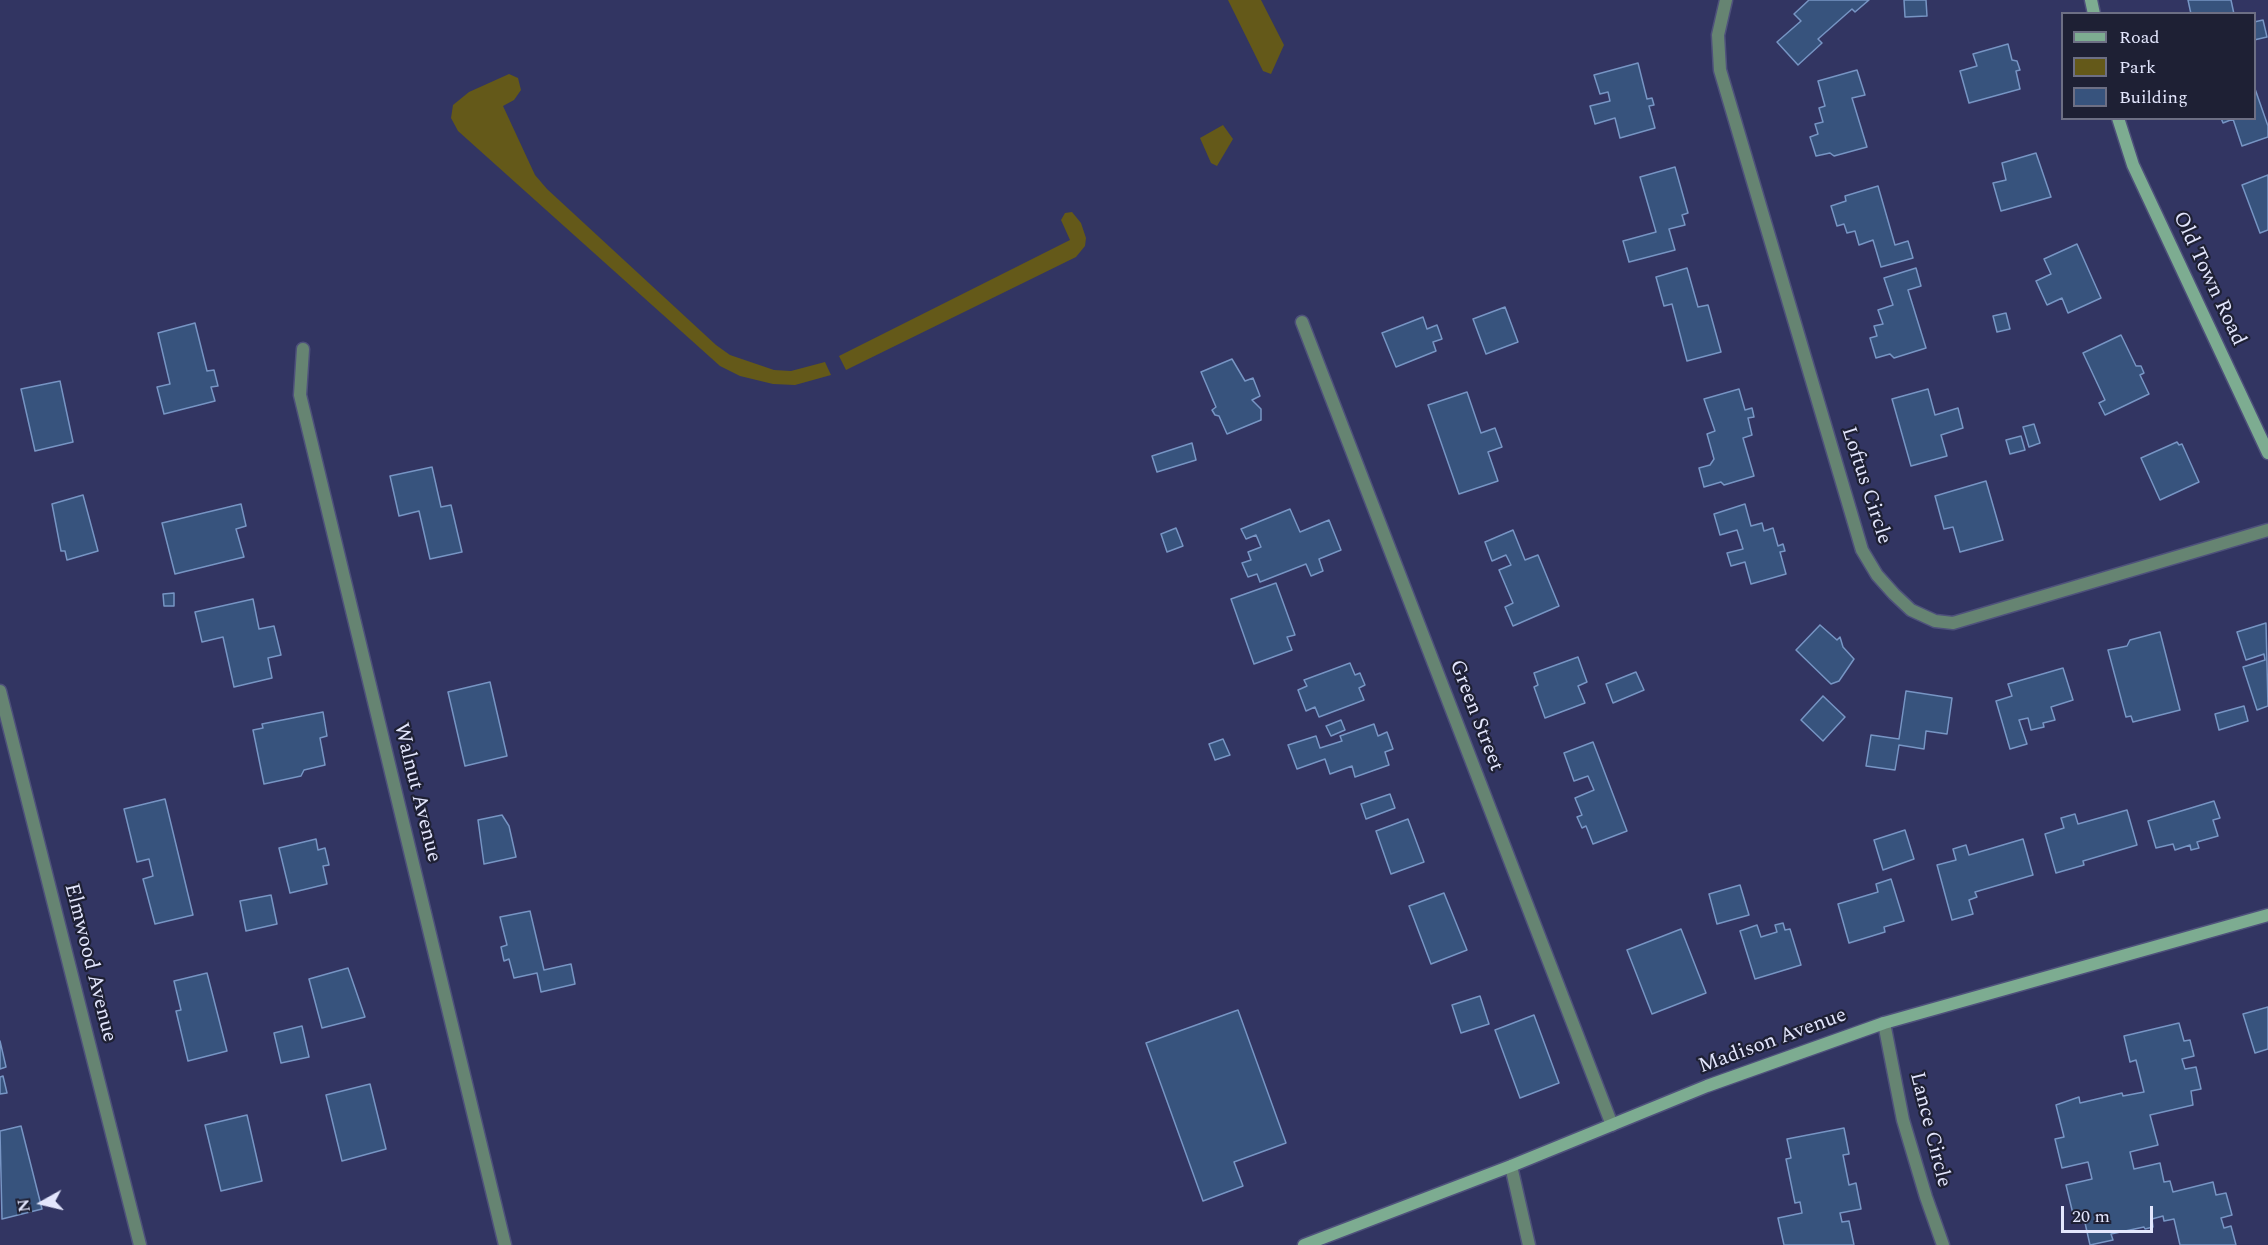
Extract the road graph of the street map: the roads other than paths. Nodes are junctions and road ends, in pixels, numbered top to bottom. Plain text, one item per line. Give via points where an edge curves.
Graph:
1 (1726, 0) edge
2 (2119, 120) edge
3 (1302, 322) dead end
4 (303, 349) dead end
5 (2268, 453) edge
6 (2268, 530) edge
7 (0, 691) edge
8 (2268, 915) edge
9 (1884, 1023) junction
10 (1612, 1125) junction
11 (1511, 1166) junction
12 (140, 1245) edge
13 (505, 1245) edge
14 (1304, 1245) edge
15 (1529, 1245) edge
16 (1943, 1245) edge

1 - 6 street, Loftus Circle via 1718,35 1720,70 1862,550 1894,594 1911,610 1935,621 1953,623
2 - 5 street, Old Town Road via 2133,165
3 - 10 street, Green Street
4 - 13 street, Walnut Avenue via 300,395
7 - 12 street, Elmwood Avenue
8 - 9 street, Madison Avenue
9 - 10 street, Madison Avenue via 1707,1086
9 - 16 street, Lance Circle via 1904,1119
10 - 11 street, Madison Avenue
11 - 14 street, Madison Avenue
11 - 15 street

